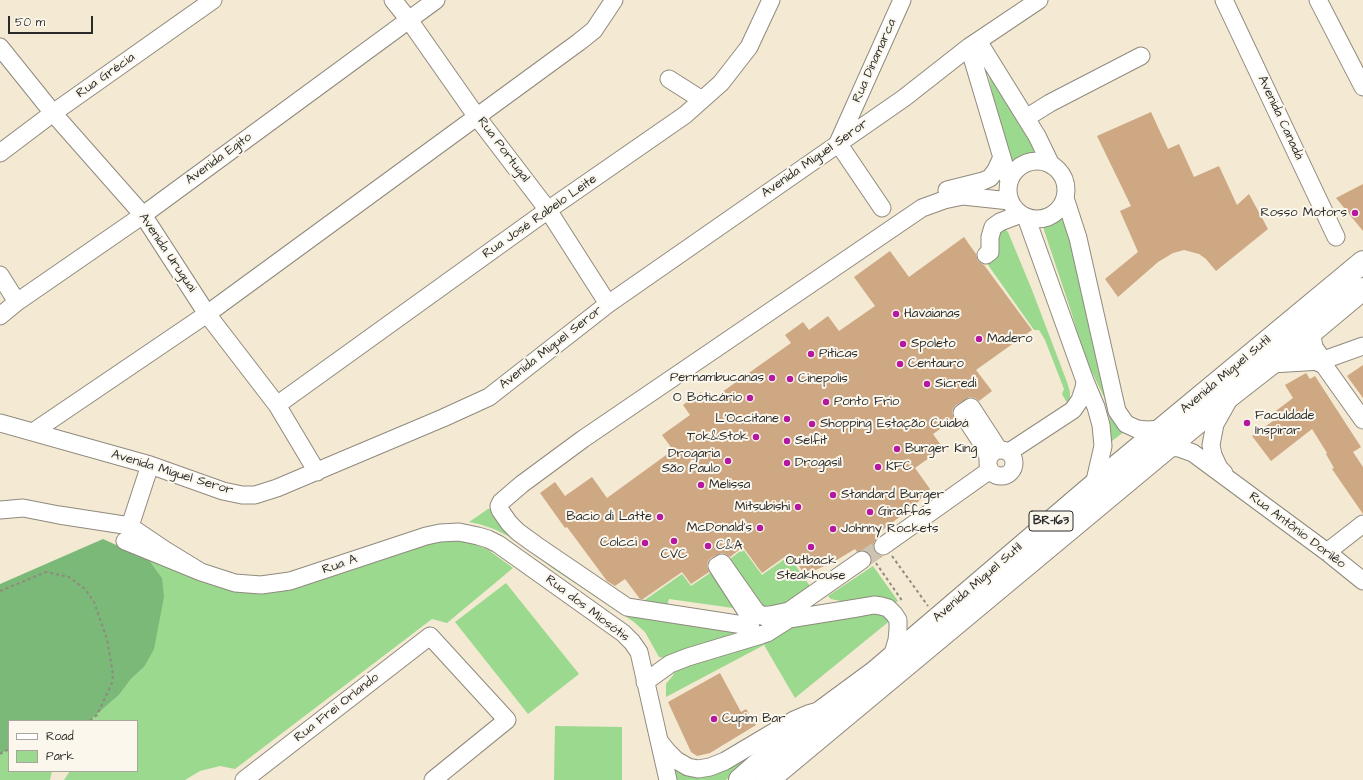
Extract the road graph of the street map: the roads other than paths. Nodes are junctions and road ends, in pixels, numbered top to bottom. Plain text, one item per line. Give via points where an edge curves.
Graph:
1 (213, 0) edge
2 (393, 0) edge
3 (436, 0) edge
4 (614, 0) edge
5 (771, 0) edge
6 (902, 0) edge
7 (1038, 0) edge
8 (1224, 0) edge
9 (1318, 0) edge
10 (409, 20) junction
11 (974, 44) junction
12 (0, 47) edge
13 (1141, 56) dead end
14 (1358, 64) edge
15 (669, 79) dead end
16 (1363, 87) edge
17 (702, 100) junction
18 (53, 113) junction
19 (477, 117) junction
20 (1026, 118) junction
21 (838, 143) junction
22 (0, 153) edge
23 (1002, 157) junction
24 (1051, 165) junction
25 (1009, 181) junction
26 (1065, 198) junction
27 (882, 208) dead end
28 (548, 210) junction
29 (1019, 210) junction
30 (143, 215) junction
31 (902, 221) junction
32 (1336, 237) dead end
33 (986, 255) dead end
34 (1363, 262) edge
35 (0, 275) edge
36 (1363, 289) edge
37 (18, 302) junction
38 (608, 304) junction
39 (207, 314) junction
40 (0, 316) edge
41 (1309, 334) junction
42 (1363, 346) edge
43 (1321, 361) junction
44 (1272, 364) junction
45 (1085, 381) junction
46 (1232, 394) junction
47 (277, 404) junction
48 (1363, 420) edge
49 (0, 423) edge
50 (33, 432) junction
51 (1165, 438) junction
52 (150, 465) junction
53 (317, 472) junction
54 (1231, 481) junction
55 (1094, 485) junction
56 (0, 510) edge
57 (1363, 524) edge
58 (126, 532) junction
59 (478, 536) joint
60 (883, 546) tunnel mouth
61 (1327, 552) junction
62 (869, 561) tunnel mouth
63 (1363, 581) edge
64 (810, 596) junction
65 (829, 612) junction
66 (790, 619) junction
67 (758, 626) junction
68 (892, 657) junction
69 (645, 682) junction
70 (822, 711) junction
71 (658, 738) junction
72 (244, 780) edge
73 (433, 780) edge
74 (668, 780) edge
75 (740, 780) edge
76 (768, 780) edge

1 - 18 street, Rua Grécia
2 - 10 street, Rua Portugal
3 - 10 street, Avenida Egito
4 - 19 street via 594,30
5 - 17 street, Rua José Rabelo Leite via 749,47 721,83
6 - 21 street, Rua Dinamarca
7 - 11 street, Avenida Miguel Seror
8 - 32 street, Avenida Canadá
9 - 14 street
10 - 19 street, Rua Portugal
10 - 30 street, Avenida Egito
11 - 20 street
11 - 21 street, Avenida Miguel Seror via 904,98
11 - 23 street
12 - 18 street, Avenida Uruguai
13 - 20 street via 1050,102
14 - 16 street
15 - 17 street
17 - 28 street, Rua José Rabelo Leite via 685,115
18 - 22 street, Rua Grécia
18 - 30 street, Avenida Uruguai
19 - 28 street, Rua Portugal
19 - 39 street
20 - 24 street
21 - 27 street
21 - 38 street, Avenida Miguel Seror
23 - 25 street
23 - 31 street via 990,178 920,200
24 - 25 street via 1035,161 1026,163 1013,173
24 - 26 street via 1064,179
25 - 29 street via 1008,194
26 - 29 street via 1054,213 1046,217 1038,219
26 - 51 street, Rua Antônio Dorilêo via 1078,238 1117,411 1126,424
28 - 38 street, Rua Portugal
28 - 47 street, Rua José Rabelo Leite
29 - 31 street via 963,196 922,208
29 - 33 street via 993,227 990,252
29 - 45 street
30 - 37 street, Avenida Egito
30 - 39 street, Avenida Uruguai
31 - 67 street via 583,439 507,497 499,506 504,509 509,523 518,532 627,607
34 - 51 highway, Avenida Miguel Sutil / BR-163
35 - 37 street
36 - 41 highway, Avenida Miguel Sutil / BR-163
37 - 40 street, Avenida Egito
38 - 53 street, Avenida Miguel Seror via 489,397
39 - 47 street, Avenida Uruguai
39 - 50 street
41 - 43 highway via 1312,350
41 - 44 highway, Avenida Miguel Sutil / BR-163
42 - 43 street
43 - 44 street
43 - 48 street
44 - 46 highway, Avenida Miguel Sutil / BR-163
45 - 55 street via 1101,425 1103,446
45 - 60 street via 1083,393 1073,410 997,458
46 - 51 highway, Avenida Miguel Sutil / BR-163
46 - 54 street, Rua Antônio Dorilêo via 1215,424 1211,445 1219,468
47 - 53 street, Avenida Uruguai
49 - 50 street, Avenida Miguel Seror
50 - 52 street, Avenida Miguel Seror
51 - 54 street, Rua Antônio Dorilêo
51 - 55 highway, Avenida Miguel Sutil / BR-163
51 - 76 highway, Avenida Miguel Sutil / BR-163
52 - 53 street, Avenida Miguel Seror via 223,491 242,495 256,495
52 - 58 street
54 - 61 street, Rua Antônio Dorilêo
55 - 68 highway, Avenida Miguel Sutil / BR-163
56 - 58 street, Rua A via 23,508
57 - 61 street
58 - 59 street, Rua A via 201,572 242,584 260,585 290,581 426,536 459,532
59 - 69 street, Rua dos Miosótis via 498,544 623,633 639,652
61 - 63 street, Rua Antônio Dorilêo
62 - 64 street
64 - 65 street
64 - 66 street
64 - 67 street via 788,611 770,615
65 - 66 street
65 - 68 street via 874,605 888,608 898,620 897,640
66 - 67 street
67 - 69 street via 670,664
68 - 70 highway, Avenida Miguel Sutil / BR-163
69 - 71 street, Rua dos Miosótis
70 - 71 street, Rua dos Miosótis via 794,720 725,761 698,769 676,760
70 - 75 highway, Avenida Miguel Sutil / BR-163
71 - 74 street, Rua dos Miosótis
72 - 73 street, Rua Frei Orlando via 430,636 507,720

